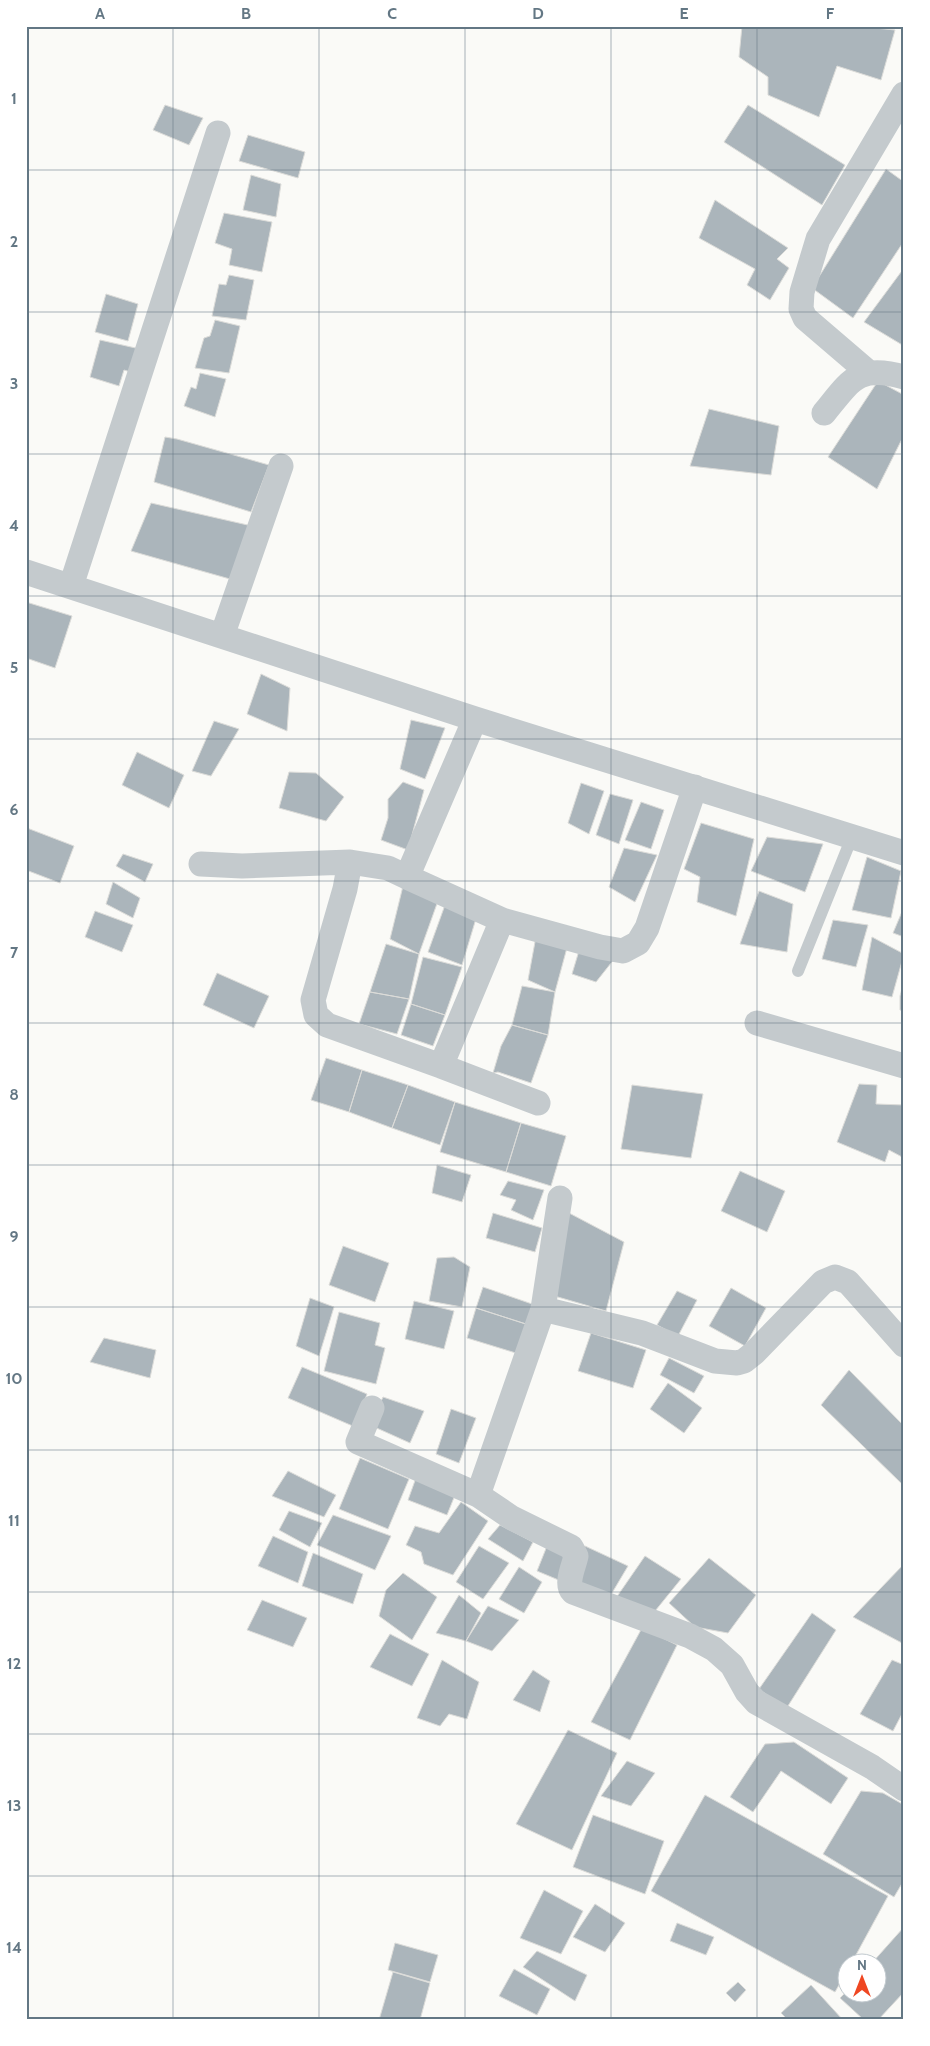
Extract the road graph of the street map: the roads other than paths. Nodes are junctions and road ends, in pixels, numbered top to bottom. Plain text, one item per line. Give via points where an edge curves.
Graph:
1 (904, 94) edge
2 (218, 132) dead end
3 (868, 372) junction
4 (904, 377) edge
5 (824, 414) dead end
6 (281, 466) dead end
7 (26, 572) edge
8 (71, 586) junction
9 (222, 636) junction
10 (475, 719) junction
11 (695, 787) junction
12 (852, 837) junction
13 (904, 853) edge
14 (350, 862) junction
15 (201, 864) dead end
16 (407, 877) junction
17 (502, 920) junction
18 (798, 971) dead end
19 (757, 1023) dead end
20 (441, 1066) junction
21 (904, 1066) edge
22 (538, 1103) dead end
23 (560, 1198) dead end
24 (543, 1309) junction
25 (904, 1345) edge
26 (372, 1408) dead end
27 (478, 1495) junction
28 (904, 1789) edge

1 - 3 street via 818,239 802,292 801,308 805,318
2 - 8 street
3 - 4 street
3 - 5 street via 850,381
6 - 9 street
7 - 8 street
8 - 9 street
9 - 10 street
10 - 11 street
10 - 16 street
11 - 12 street
11 - 17 street via 647,928 638,943 623,951
12 - 13 street
12 - 18 lane
14 - 15 street via 242,866
14 - 16 street via 388,868
14 - 20 street via 314,1000 316,1014 327,1025
16 - 17 street
17 - 20 street
19 - 21 street
20 - 22 street
23 - 24 street
24 - 25 street via 642,1333 715,1362 737,1363 754,1353 823,1282 835,1277 848,1282
24 - 27 street
26 - 27 street via 358,1442
27 - 28 street via 512,1518 571,1547 576,1556 569,1584 573,1592 690,1636 714,1649 732,1665 756,1702 872,1767

